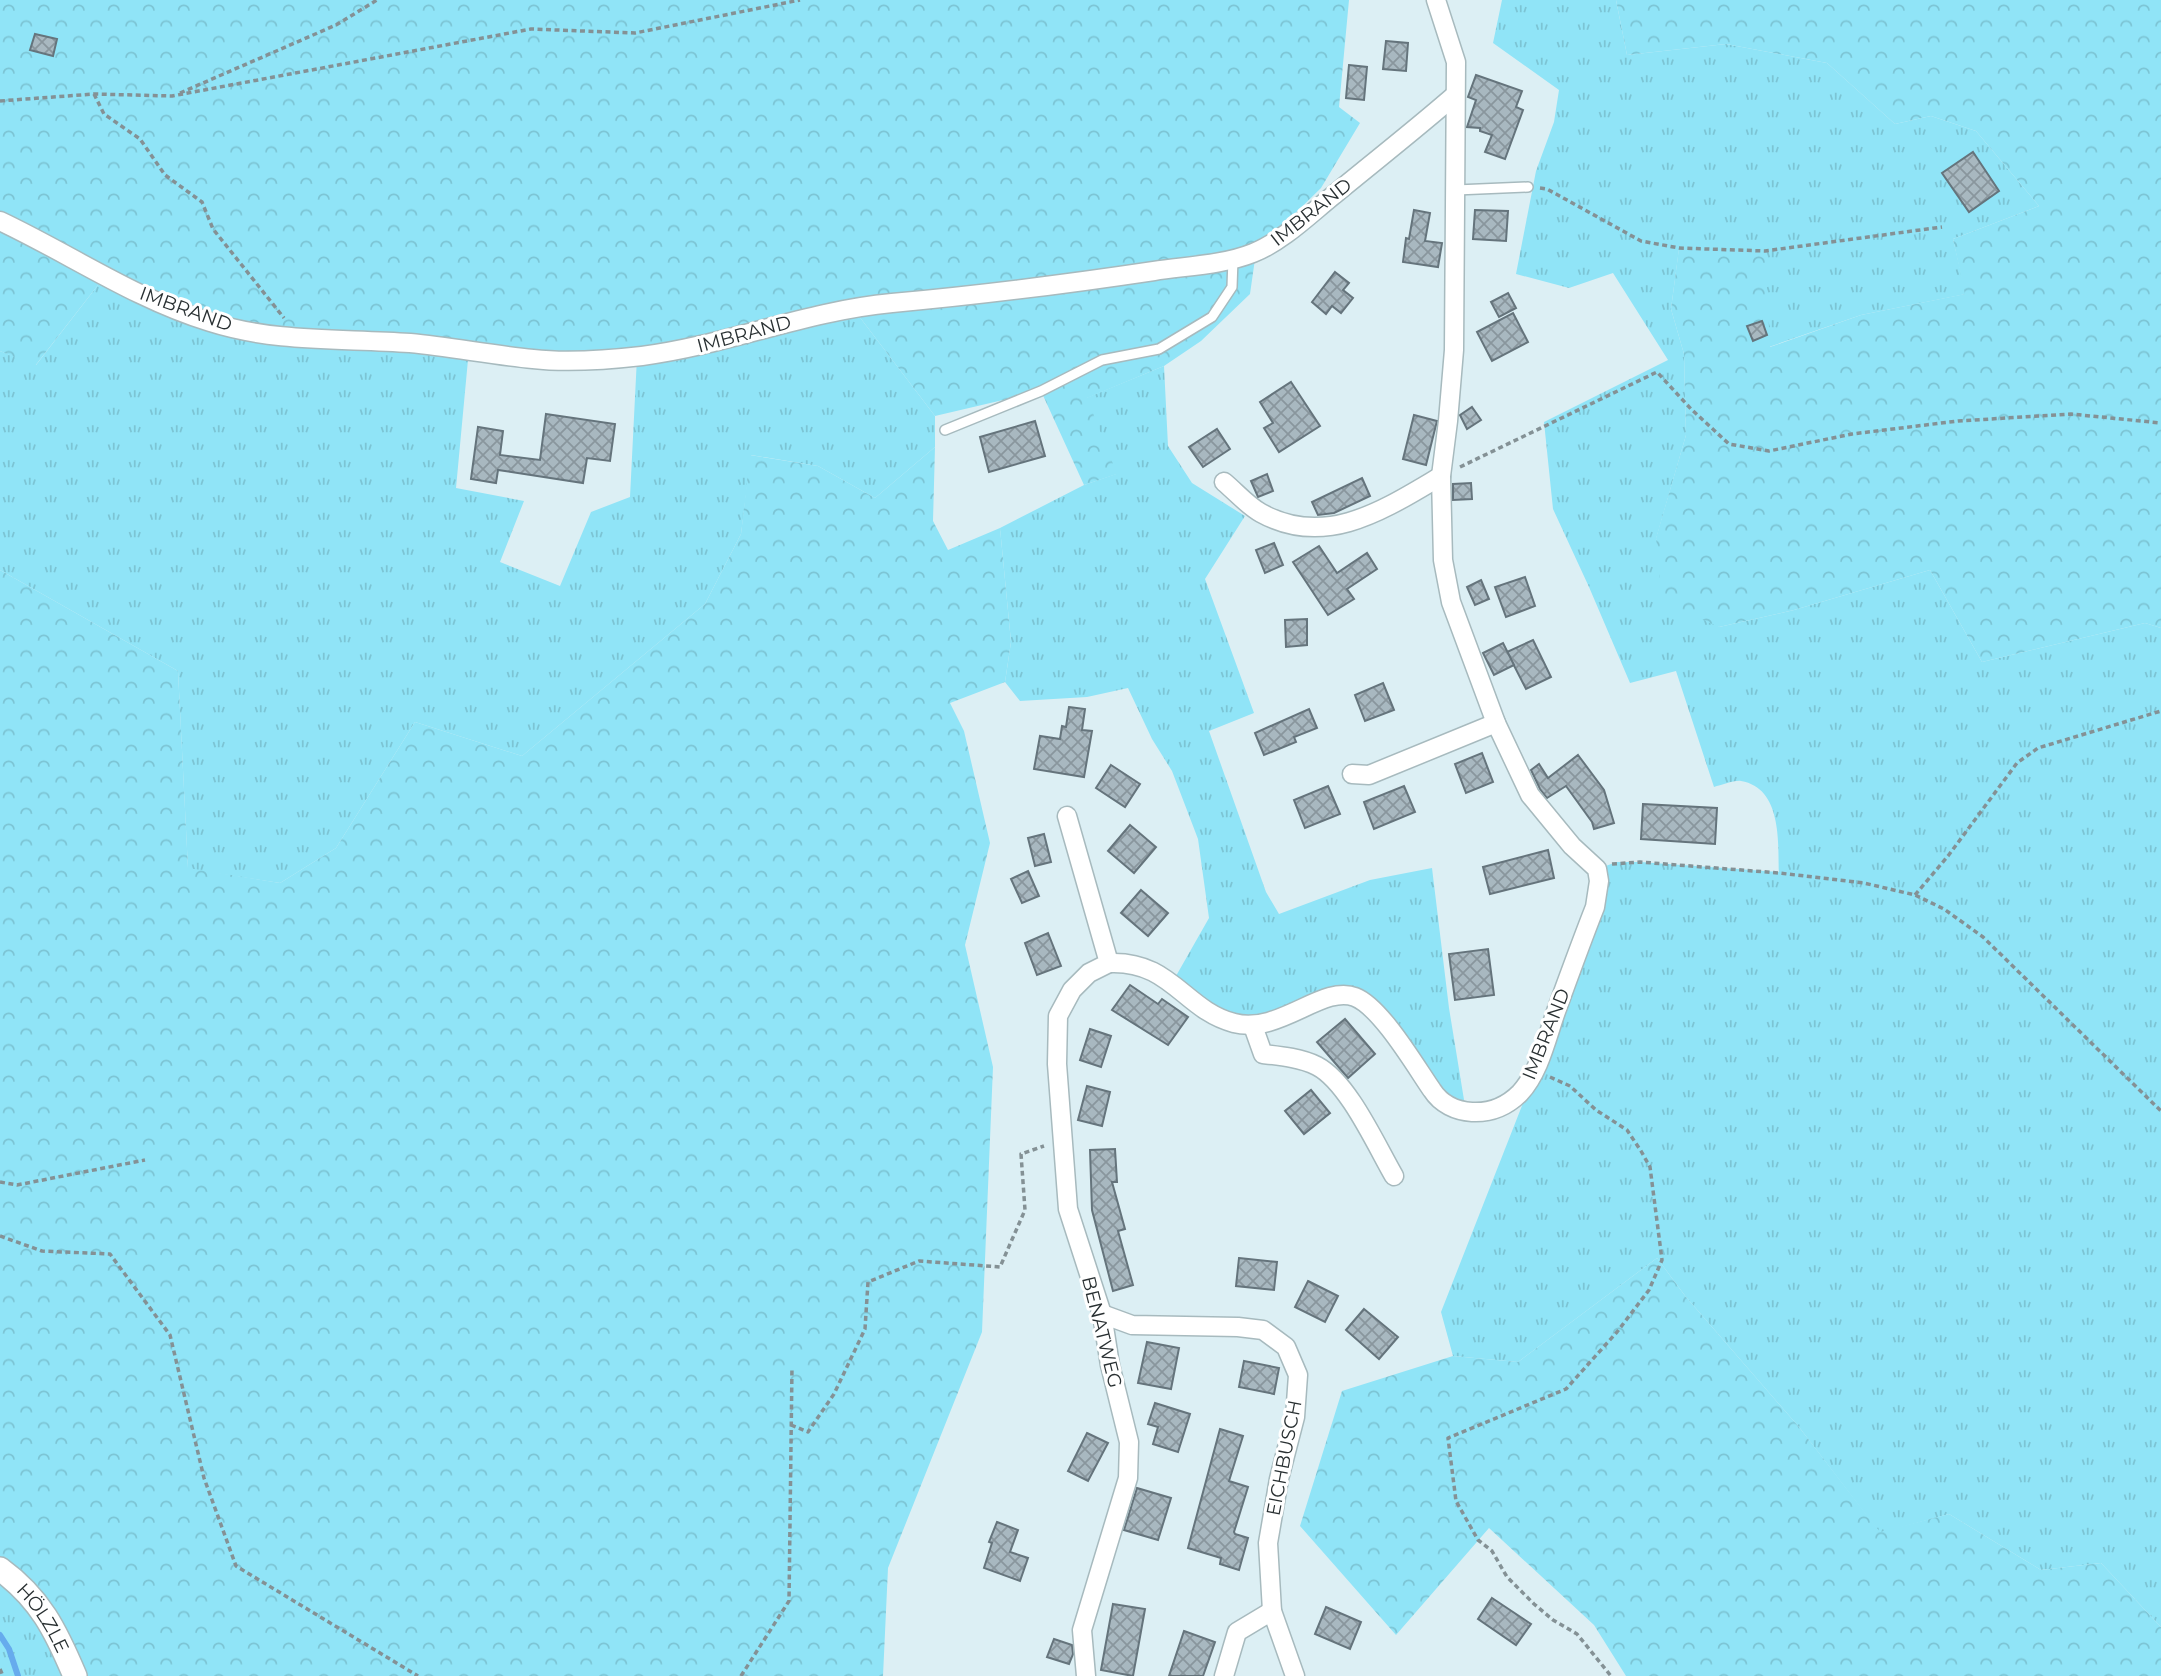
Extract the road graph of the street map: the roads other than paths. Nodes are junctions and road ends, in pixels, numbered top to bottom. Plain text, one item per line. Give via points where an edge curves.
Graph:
1 (1436, 0) edge
2 (1455, 96) junction
3 (1528, 187) road end
4 (1456, 190) junction
5 (0, 221) edge
6 (1233, 259) junction
7 (945, 430) dead end
8 (1441, 476) junction
9 (1224, 482) dead end
10 (1496, 723) junction
11 (1352, 774) dead end
12 (1067, 816) dead end
13 (1109, 963) junction
14 (1253, 1026) junction
15 (1394, 1176) dead end
16 (1102, 1314) junction
17 (0, 1569) edge
18 (1272, 1611) junction
19 (75, 1676) edge
20 (1086, 1676) edge
21 (1224, 1676) edge
22 (1295, 1676) edge

1 - 2 street via 1456,62
2 - 4 street
2 - 6 street, IMBRAND via 1290,230 1256,253
3 - 4 lane
4 - 8 street via 1454,349
5 - 6 street, IMBRAND via 155,301 209,322 301,340 405,343 536,360 637,357 722,342 852,307 963,297
6 - 7 lane via 1232,287 1212,317 1159,349 1102,360
8 - 9 street via 1383,511 1318,528 1292,527 1259,513
8 - 10 street via 1443,559 1451,602
10 - 11 street via 1369,775
10 - 14 street, IMBRAND via 1531,795 1597,869 1599,881 1595,907 1536,1070 1518,1095 1491,1111 1466,1112 1448,1106 1375,1010 1355,996 1336,995
12 - 13 street
13 - 14 street via 1149,968 1216,1016
13 - 16 street, BENATWEG via 1089,973 1072,990 1058,1016 1056,1064 1068,1209
14 - 15 street via 1264,1054 1318,1066 1346,1093
16 - 18 street, EICHBUSCH via 1132,1325 1263,1330 1286,1347 1298,1375 1295,1417 1268,1543
16 - 20 street, BENATWEG via 1129,1442 1128,1478 1082,1630
17 - 19 street, HÖLZLE via 33,1597 59,1638
18 - 21 street via 1237,1632
18 - 22 street, EICHBUSCH

